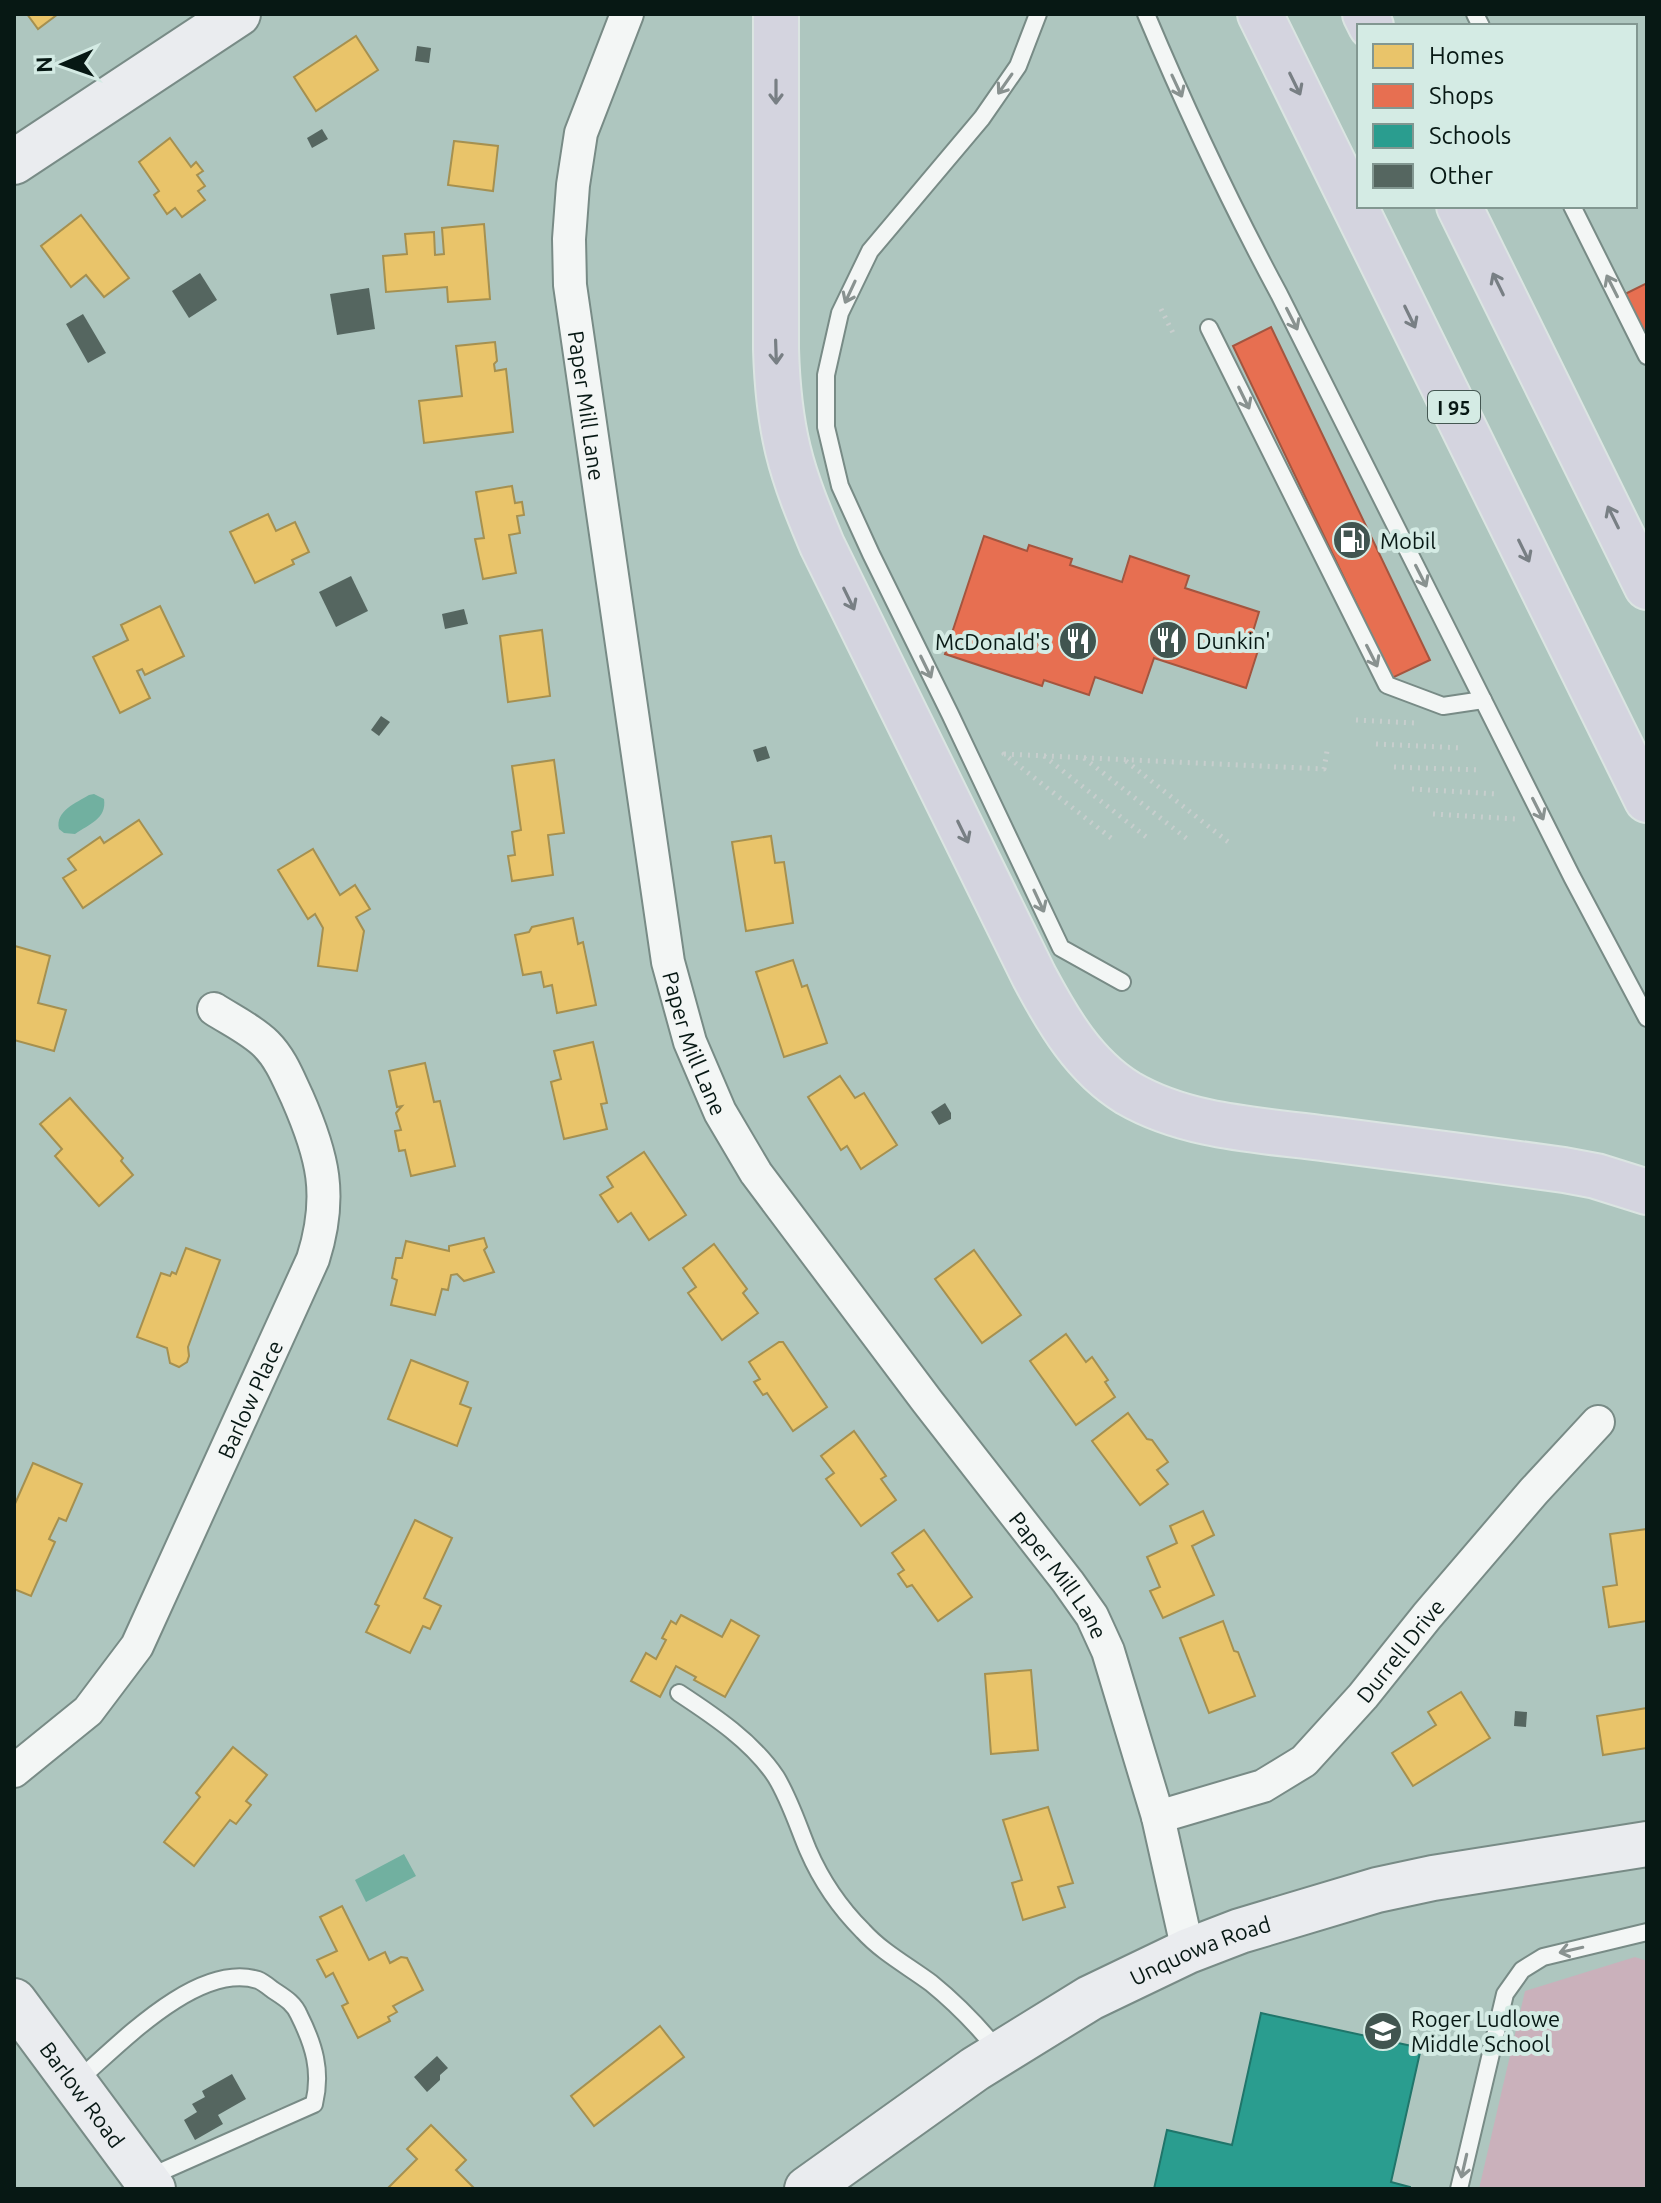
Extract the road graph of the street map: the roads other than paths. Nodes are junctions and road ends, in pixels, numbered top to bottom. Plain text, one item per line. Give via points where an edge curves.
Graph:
1 (238, 14) edge
2 (627, 14) edge
3 (776, 14) edge
4 (1038, 14) edge
5 (1146, 14) edge
6 (1260, 14) edge
7 (14, 162) edge
8 (1460, 208) edge
9 (1573, 208) edge
10 (1209, 328) dead end
11 (1647, 356) edge
12 (1647, 587) edge
13 (1483, 700) junction
14 (1647, 800) edge
15 (1122, 982) dead end
16 (214, 1009) dead end
17 (1647, 1018) edge
18 (1647, 1192) edge
19 (1598, 1422) dead end
20 (679, 1693) dead end
21 (14, 1771) edge
22 (1158, 1817) junction
23 (1647, 1844) edge
24 (1647, 1932) edge
25 (1188, 1951) junction
26 (14, 2001) edge
27 (1001, 2054) junction
28 (75, 2083) junction
29 (149, 2184) edge
30 (807, 2189) edge
31 (1459, 2189) edge

1 - 7 street
2 - 22 street, Paper Mill Lane via 581,133 569,239 570,285 668,962 690,1042 720,1112 756,1173 1092,1616 1108,1651
3 -> 18 highway via 776,349 788,449 822,545 1034,976 1074,1044 1127,1092 1187,1117 1564,1170
4 -> 15 lane via 1018,66 982,118 870,251 840,313 826,375 826,427 852,513 1061,948
5 -> 13 lane via 1236,214
6 -> 14 highway, I 95
12 -> 8 highway
11 -> 9 lane
10 -> 13 lane via 1387,685 1443,706
13 -> 17 lane
16 - 21 street, Barlow Place via 265,1043 281,1062 322,1169 322,1231 137,1646 88,1711
19 - 22 street, Durrell Drive via 1304,1761 1263,1786
20 - 27 lane via 763,1760 833,1897 864,1933 930,1982
22 - 25 street, Paper Mill Lane
23 - 25 street, Unquowa Road via 1377,1890
24 -> 31 lane via 1543,1957 1522,1970 1505,1994
25 - 27 street, Unquowa Road via 1090,1998
26 - 28 street, Barlow Road
27 - 30 street, Unquowa Road
28 - 29 street, Barlow Road
28 - 29 lane via 166,2005 211,1981 259,1980 294,2005 312,2042 319,2084 314,2104

